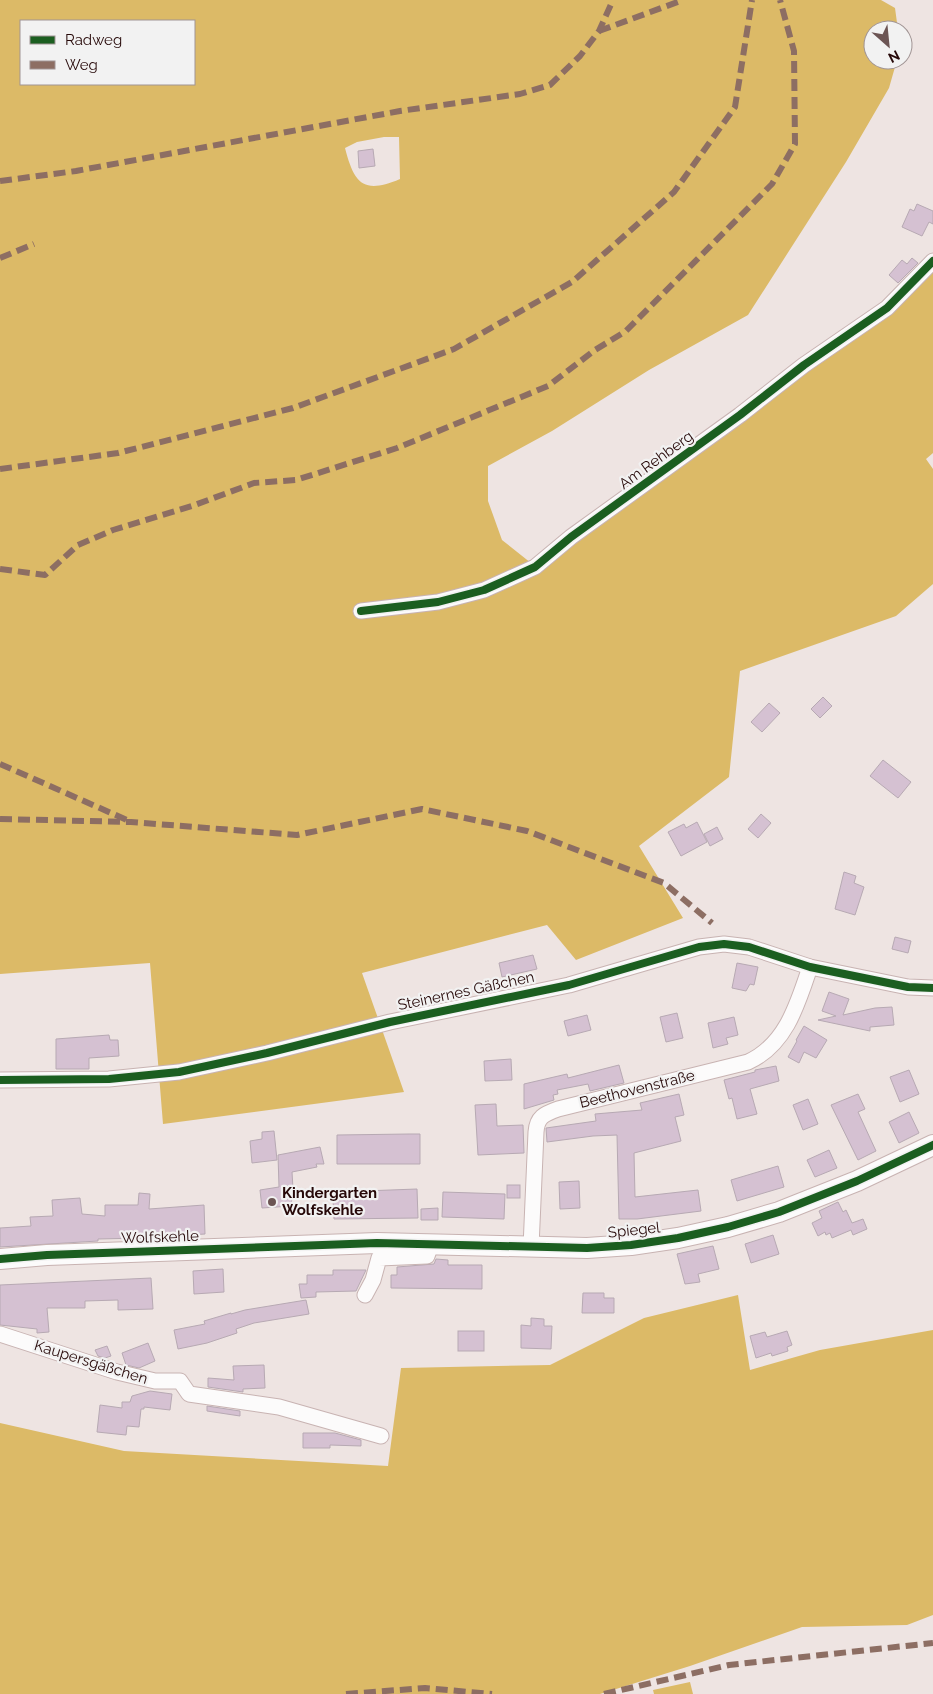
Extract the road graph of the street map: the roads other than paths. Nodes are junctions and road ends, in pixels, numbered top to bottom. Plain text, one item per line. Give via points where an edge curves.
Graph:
1 (933, 261) edge
2 (361, 611) dead end
3 (810, 967) junction
4 (933, 988) edge
5 (0, 1080) edge
6 (933, 1145) edge
7 (320, 1245) joint
8 (431, 1245) junction
9 (531, 1247) junction
10 (0, 1259) edge
11 (365, 1295) dead end
12 (0, 1334) edge
13 (381, 1436) dead end

1 - 2 street, Am Rehberg via 887,308 804,365 535,567 484,590 438,602
3 - 4 street, Steinernes Gäßchen via 908,987
3 - 5 street, Steinernes Gäßchen via 749,947 724,944 698,947 569,984 179,1072 109,1079
3 - 9 street, Beethovenstraße via 794,1014 761,1056 748,1062 558,1109 541,1117 536,1123
6 - 9 street, Spiegel via 817,1198 728,1228 631,1245
7 - 8 street, Spiegel
7 - 10 street, Wolfskehle via 47,1254
8 - 9 street, Spiegel
8 - 11 street via 427,1256 379,1258
12 - 13 street, Kaupersgäßchen via 117,1372 155,1381 180,1381 189,1394 280,1407

